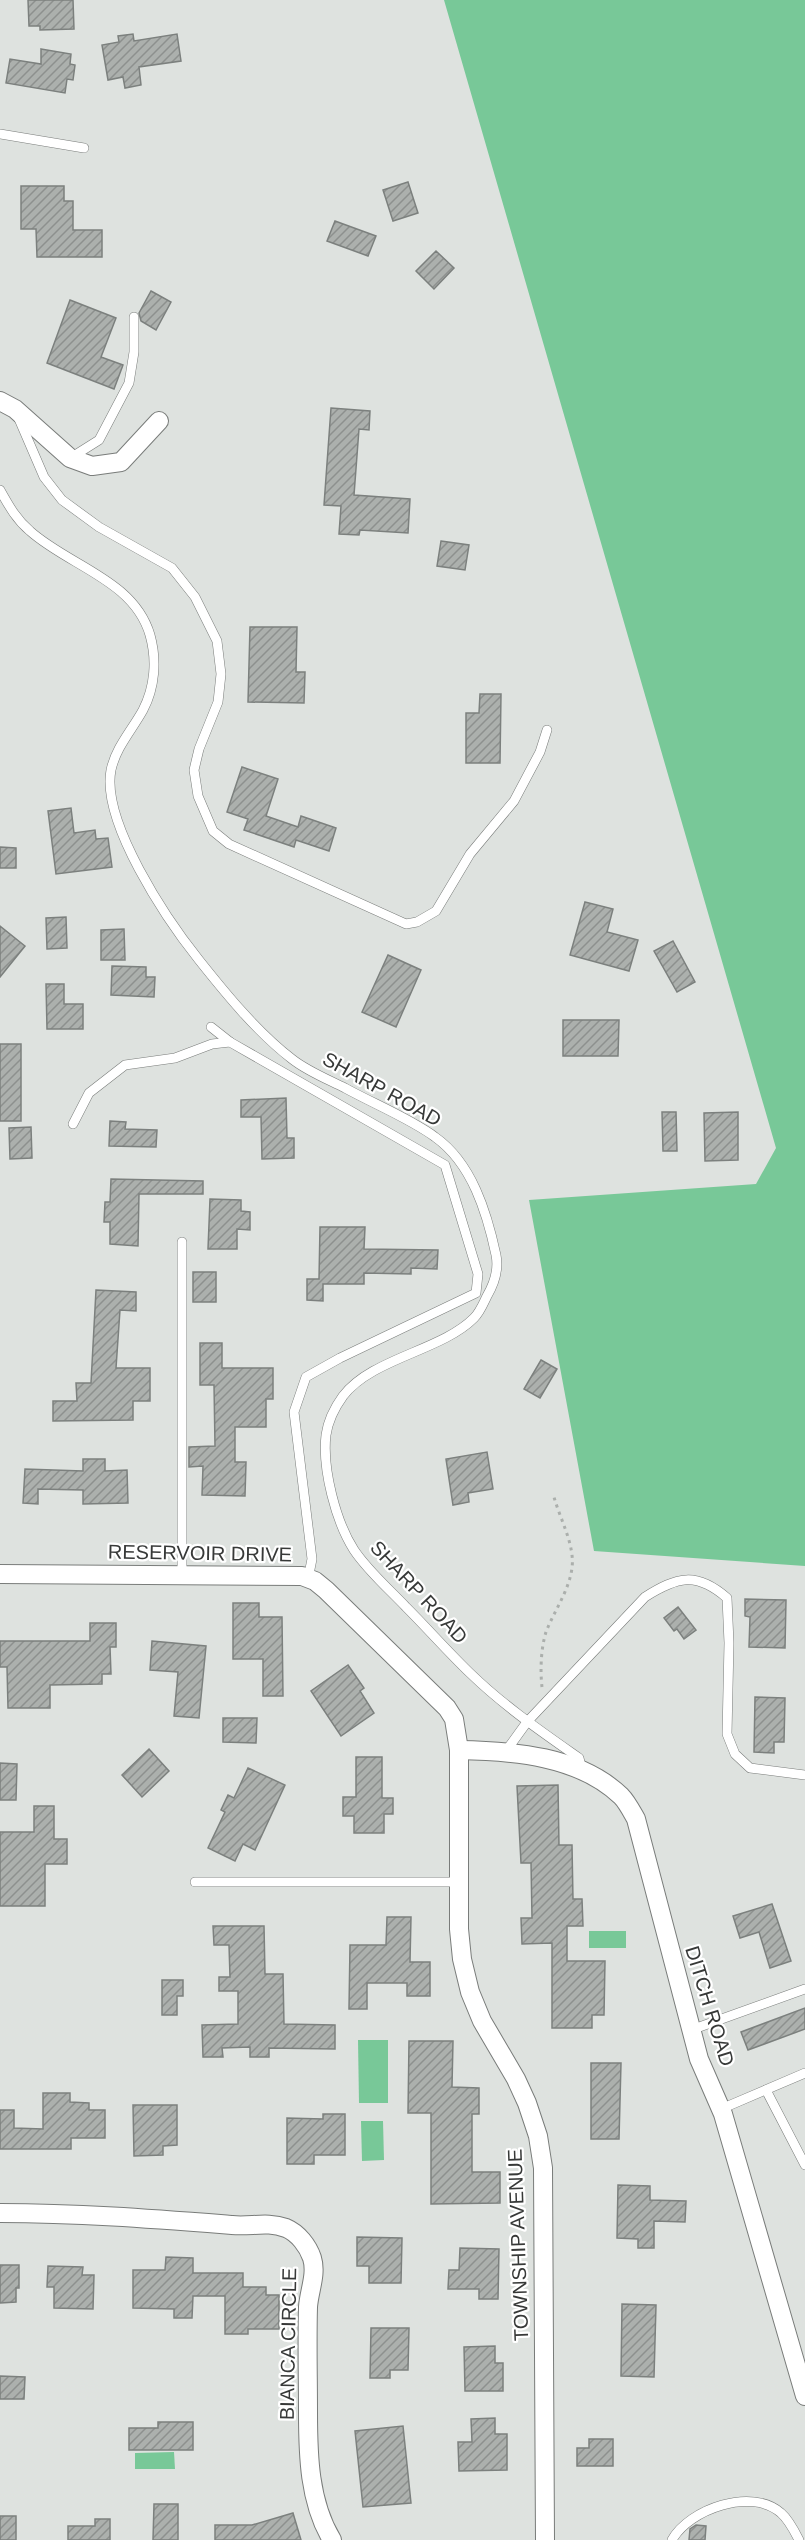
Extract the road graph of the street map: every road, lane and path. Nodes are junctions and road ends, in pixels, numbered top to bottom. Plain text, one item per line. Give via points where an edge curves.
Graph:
1 (0, 134) edge
2 (84, 148) dead end
3 (134, 317) dead end
4 (7, 405) edge
5 (159, 421) dead end
6 (70, 458) junction
7 (0, 490) edge
8 (547, 730) dead end
9 (211, 1027) dead end
10 (230, 1042) junction
11 (73, 1124) dead end
12 (182, 1242) dead end
13 (554, 1497) dead end
14 (0, 1574) edge
15 (182, 1574) junction
16 (308, 1578) junction
17 (544, 1704) junction
18 (527, 1722) junction
19 (459, 1750) junction
20 (506, 1751) junction
21 (582, 1770) junction
22 (805, 1775) edge
23 (195, 1882) dead end
24 (459, 1882) junction
25 (805, 1989) edge
26 (691, 2030) junction
27 (805, 2073) edge
28 (766, 2090) junction
29 (721, 2109) junction
30 (805, 2165) edge
31 (0, 2213) edge
32 (805, 2396) edge
33 (332, 2540) edge
34 (545, 2540) edge
35 (672, 2540) edge
36 (799, 2540) edge

1 - 2 lane
3 - 6 lane via 129,383 99,440
4 - 6 street
4 - 8 lane via 44,477 62,500 99,527 172,568 195,597 217,641 221,674 219,702 194,770 198,795 213,831 229,844 406,924 417,922 436,911 470,854 514,801
5 - 6 street via 121,462 92,466
7 - 18 lane, SHARP ROAD via 13,515 32,534 120,590 138,610 149,631 154,669 150,690 144,708 118,748 110,792 123,839 173,925 257,1027 294,1061 436,1137 463,1165 487,1217 497,1262 494,1284 478,1314 464,1327 366,1376 345,1393 332,1414 326,1435 328,1466 334,1503 355,1552 473,1676
9 - 10 lane
10 - 11 lane via 212,1044 175,1058 125,1065 88,1093
10 - 16 lane via 445,1166 478,1274 476,1293 306,1377 294,1412 312,1559
12 - 15 lane
13 - 17 path via 568,1536 573,1567 546,1634 541,1674
14 - 15 street, RESERVOIR DRIVE
15 - 16 street, RESERVOIR DRIVE
16 - 19 street, RESERVOIR DRIVE via 326,1590 447,1708 456,1725
17 - 18 lane
17 - 22 lane via 645,1597 669,1582 694,1580 711,1584 727,1598 727,1734 735,1754 750,1768
18 - 20 lane
18 - 21 lane, SHARP ROAD via 579,1758
19 - 20 street, DITCH ROAD
19 - 24 street, TOWNSHIP AVENUE
20 - 21 street, DITCH ROAD
21 - 26 street, DITCH ROAD via 623,1797 636,1819
23 - 24 lane
24 - 34 street, TOWNSHIP AVENUE via 459,1929 470,1992 527,2103 543,2168
25 - 26 lane
26 - 29 street, DITCH ROAD
27 - 28 lane
28 - 29 lane
28 - 30 lane
29 - 32 street, DITCH ROAD
31 - 33 street, BIANCA CIRCLE via 138,2216 236,2225 270,2223 288,2229 303,2241 314,2268 308,2306 309,2460 318,2508
35 - 36 lane via 677,2530 707,2509 727,2502 771,2506 782,2513

